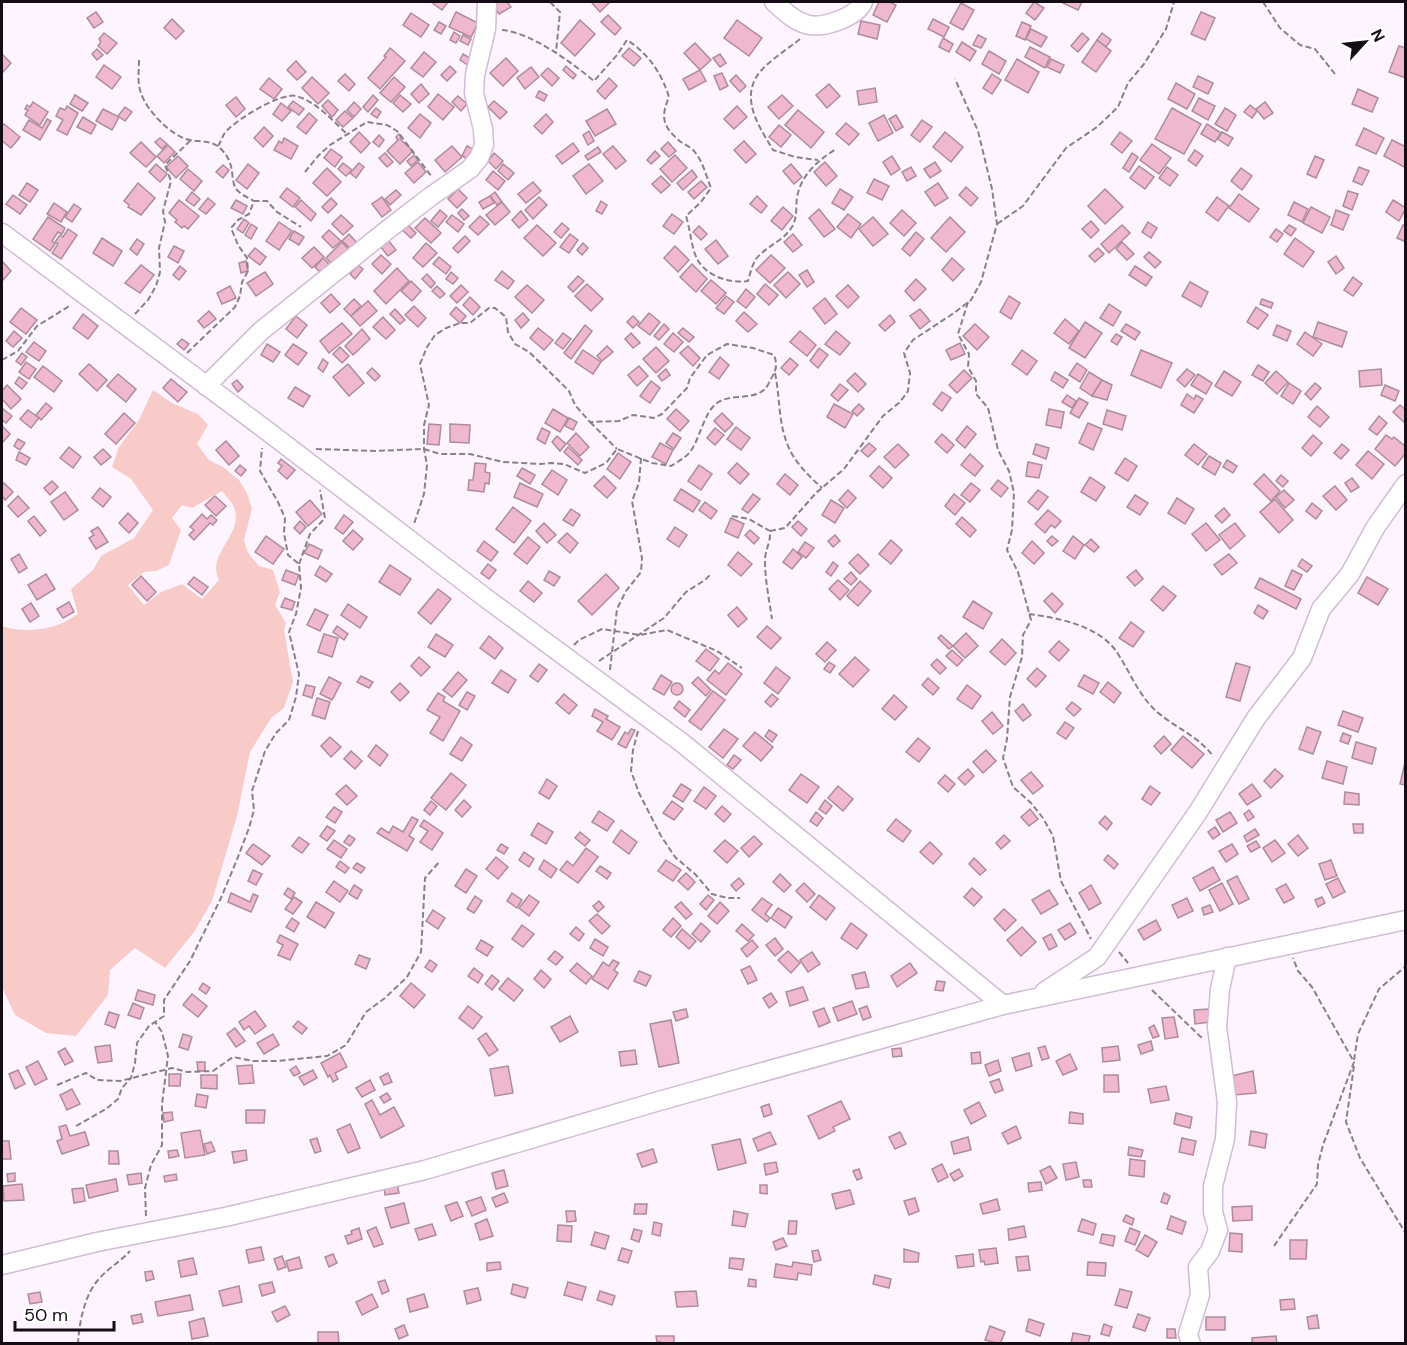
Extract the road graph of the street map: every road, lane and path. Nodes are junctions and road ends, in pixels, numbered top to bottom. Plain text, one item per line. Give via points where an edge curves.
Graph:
1 (488, 2) edge
2 (550, 2) edge
3 (774, 2) edge
4 (863, 2) edge
5 (1174, 2) edge
6 (1263, 2) edge
7 (818, 24) junction
8 (486, 29) junction
9 (556, 52) junction
10 (139, 60) dead end
11 (1335, 74) dead end
12 (955, 79) dead end
13 (348, 136) junction
14 (190, 140) junction
15 (218, 146) junction
16 (836, 149) dead end
17 (818, 160) junction
18 (305, 172) dead end
19 (440, 190) junction
20 (254, 201) junction
21 (997, 224) junction
22 (301, 226) dead end
23 (2, 233) edge
24 (84, 294) junction
25 (968, 302) junction
26 (125, 325) junction
27 (2, 360) edge
28 (175, 362) junction
29 (775, 372) junction
30 (206, 386) junction
31 (590, 422) junction
32 (266, 430) junction
33 (424, 449) junction
34 (618, 449) junction
35 (641, 458) junction
36 (316, 469) junction
37 (1406, 484) edge
38 (822, 488) junction
39 (732, 516) dead end
40 (770, 531) junction
41 (411, 541) junction
42 (299, 564) junction
43 (710, 575) dead end
44 (1029, 614) junction
45 (772, 619) dead end
46 (615, 631) junction
47 (640, 635) junction
48 (613, 653) junction
49 (563, 655) junction
50 (742, 668) dead end
51 (583, 670) junction
52 (615, 693) junction
53 (643, 713) junction
54 (1224, 770) junction
55 (440, 861) dead end
56 (740, 898) dead end
57 (1406, 920) edge
58 (1109, 940) junction
59 (1286, 945) junction
60 (1097, 957) junction
61 (1227, 957) junction
62 (1406, 966) edge
63 (1139, 976) junction
64 (1109, 982) junction
65 (1035, 998) junction
66 (1003, 1005) junction
67 (155, 1022) junction
68 (1219, 1049) junction
69 (1354, 1062) junction
70 (165, 1070) junction
71 (131, 1078) junction
72 (57, 1085) dead end
73 (76, 1126) dead end
74 (145, 1233) junction
75 (1406, 1234) edge
76 (1274, 1246) dead end
77 (2, 1265) edge
78 (78, 1344) edge
79 (1191, 1344) edge

1 - 8 street
2 - 9 path via 560,12
3 - 7 street via 792,18
4 - 7 street via 848,17
5 - 21 path via 1166,29 1128,83 1118,107 1097,128 1066,148 1023,206
6 - 11 path via 1280,28 1300,45 1315,49
7 - 17 path via 756,76 750,100 773,150
8 - 9 path via 511,31
8 - 19 street via 474,93 484,145 471,169
9 - 17 path via 594,81 627,40 641,49 666,87 666,127 693,150 711,188 686,216 695,255 703,268 717,277 748,281 755,260 793,226 797,193
10 - 14 path via 141,95 171,131
12 - 21 path via 978,131
13 - 15 path via 309,102 295,96 285,97 239,121
13 - 18 path via 324,150
13 - 19 path via 367,122 387,125 404,138
14 - 15 path
14 - 26 path via 165,165 171,181 163,211 165,222 156,286
15 - 20 path via 233,168 233,184
16 - 17 path
19 - 30 street via 261,331
20 - 22 path via 267,201
20 - 28 path via 249,214 231,228 247,258 248,271 236,308
21 - 25 path via 981,282
23 - 24 street
24 - 26 street
24 - 27 path via 37,326 18,351
25 - 38 path via 913,340 904,353 910,373 908,391 883,416 844,470
25 - 44 path via 958,334 969,354 968,366 976,394 988,408 1009,471 1014,493 1007,550 1018,572
26 - 28 street
28 - 30 street
29 - 31 path via 774,355 727,344 707,355 687,388 662,414 654,418 633,415 619,421
29 - 35 path via 762,391 740,398 730,396 715,404 688,454 671,466
29 - 38 path via 787,443 799,465
30 - 32 street
31 - 33 path via 569,391 529,352 514,344 506,317 489,308 470,323 460,323 435,335 427,348 420,364 429,405
31 - 34 path
32 - 36 street
32 - 42 path via 260,471 285,518 288,555
33 - 34 path via 503,462 564,464 585,473 606,463
33 - 36 path via 316,448
33 - 41 path via 424,494
34 - 35 path
35 - 46 path via 639,483 632,501 641,572 617,609
36 - 41 street
36 - 42 path via 325,518 310,534
37 - 54 street via 1375,528 1350,574 1321,609 1302,658 1256,718
38 - 40 path via 784,528
39 - 40 path via 749,519
40 - 45 path via 765,556
41 - 49 street
42 - 67 path via 301,588 289,632 299,674 289,720 265,750 252,791 254,810 249,828 221,898 190,961 164,1000 164,1016
43 - 47 path
44 - 54 path via 1077,623 1112,645 1139,693 1157,712 1206,747
44 - 60 path via 1031,620 1023,635 1022,657 1010,697 1003,758 1014,787 1043,818 1053,836 1061,881 1088,930
46 - 47 path
46 - 48 path
46 - 49 path via 602,629 579,640
47 - 48 path
47 - 50 path via 668,630 717,651
48 - 51 path
48 - 52 path via 610,672
49 - 51 street
51 - 52 street
52 - 53 street
53 - 56 path via 631,771 639,793 675,857 712,894
53 - 66 street
54 - 58 street
55 - 70 path via 425,878 421,952 407,977 366,1012 346,1045 327,1056 277,1061 233,1057 213,1071
57 - 59 street
58 - 60 street
58 - 63 path
59 - 61 street
59 - 69 path
60 - 64 street
60 - 65 street
61 - 63 street
61 - 68 street via 1220,989
62 - 69 path via 1379,989 1358,1034
63 - 64 street
63 - 68 path via 1194,1032
64 - 65 street
65 - 66 street
66 - 74 street via 425,1170
67 - 70 path via 168,1056
67 - 71 path via 137,1043
68 - 79 street via 1227,1102 1225,1139 1213,1186 1218,1230 1198,1267 1200,1295 1188,1334
69 - 75 path via 1346,1122 1360,1158
69 - 76 path via 1323,1145 1317,1184
70 - 71 path
70 - 74 path via 162,1145 145,1188
71 - 72 path via 97,1080 86,1073
71 - 73 path via 118,1099
74 - 77 street
74 - 78 path via 89,1292

